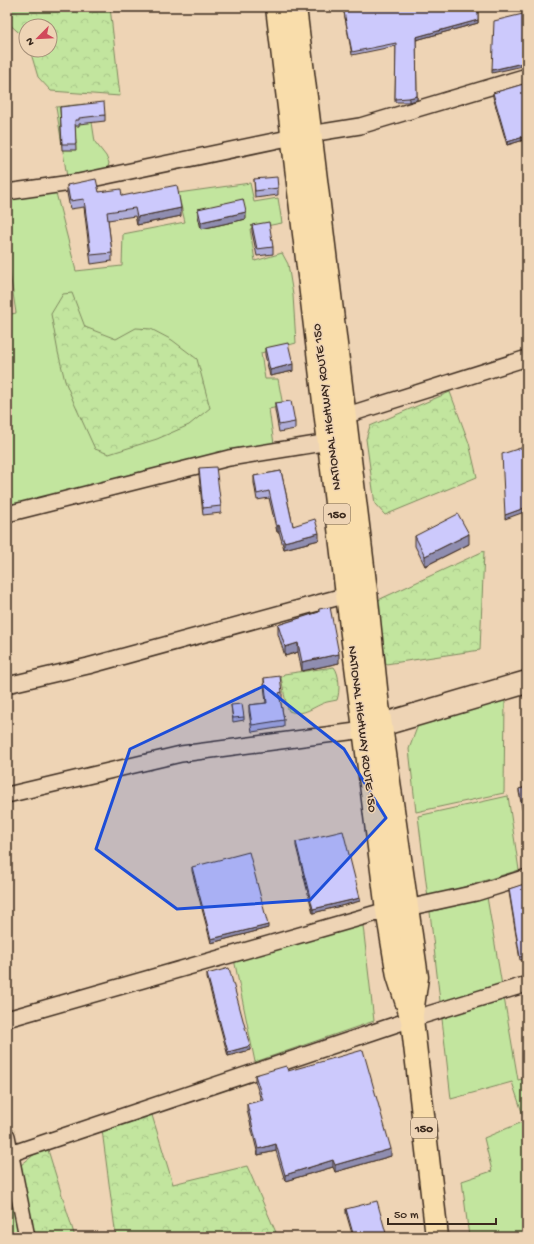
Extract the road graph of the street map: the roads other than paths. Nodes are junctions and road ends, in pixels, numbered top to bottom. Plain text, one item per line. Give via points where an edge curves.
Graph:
1 (278, 7) edge
2 (295, 7) edge
3 (527, 76) edge
4 (302, 135) junction
5 (7, 192) edge
6 (527, 358) edge
7 (344, 416) junction
8 (329, 442) junction
9 (7, 514) edge
10 (347, 595) junction
11 (527, 682) edge
12 (7, 685) edge
13 (372, 727) junction
14 (7, 794) edge
15 (527, 877) edge
16 (397, 909) junction
17 (527, 984) edge
18 (7, 1018) edge
19 (412, 1019) junction
20 (7, 1136) edge
21 (9, 1154) edge
22 (28, 1237) edge
23 (437, 1237) edge

1 - 4 highway, NATIONAL HIGHWAY ROUTE 150 / 150
2 - 4 highway, NATIONAL HIGHWAY ROUTE 150 / 150
3 - 4 street via 360,126
4 - 5 street via 78,182
4 - 7 highway, NATIONAL HIGHWAY ROUTE 150 / 150
4 - 8 highway, NATIONAL HIGHWAY ROUTE 150 / 150
6 - 7 street
7 - 13 highway, NATIONAL HIGHWAY ROUTE 150 / 150 via 377,698
8 - 9 street via 229,458
8 - 10 highway, NATIONAL HIGHWAY ROUTE 150 / 150
10 - 12 street via 88,666
10 - 13 highway, NATIONAL HIGHWAY ROUTE 150 / 150
11 - 13 street
13 - 14 street via 181,754
13 - 16 highway, NATIONAL HIGHWAY ROUTE 150 / 150
15 - 16 street via 476,893
16 - 18 street
16 - 19 highway, NATIONAL HIGHWAY ROUTE 150 / 150 via 417,977
17 - 19 street
19 - 21 street
19 - 23 highway, NATIONAL HIGHWAY ROUTE 150 / 150
20 - 21 street
21 - 22 street

